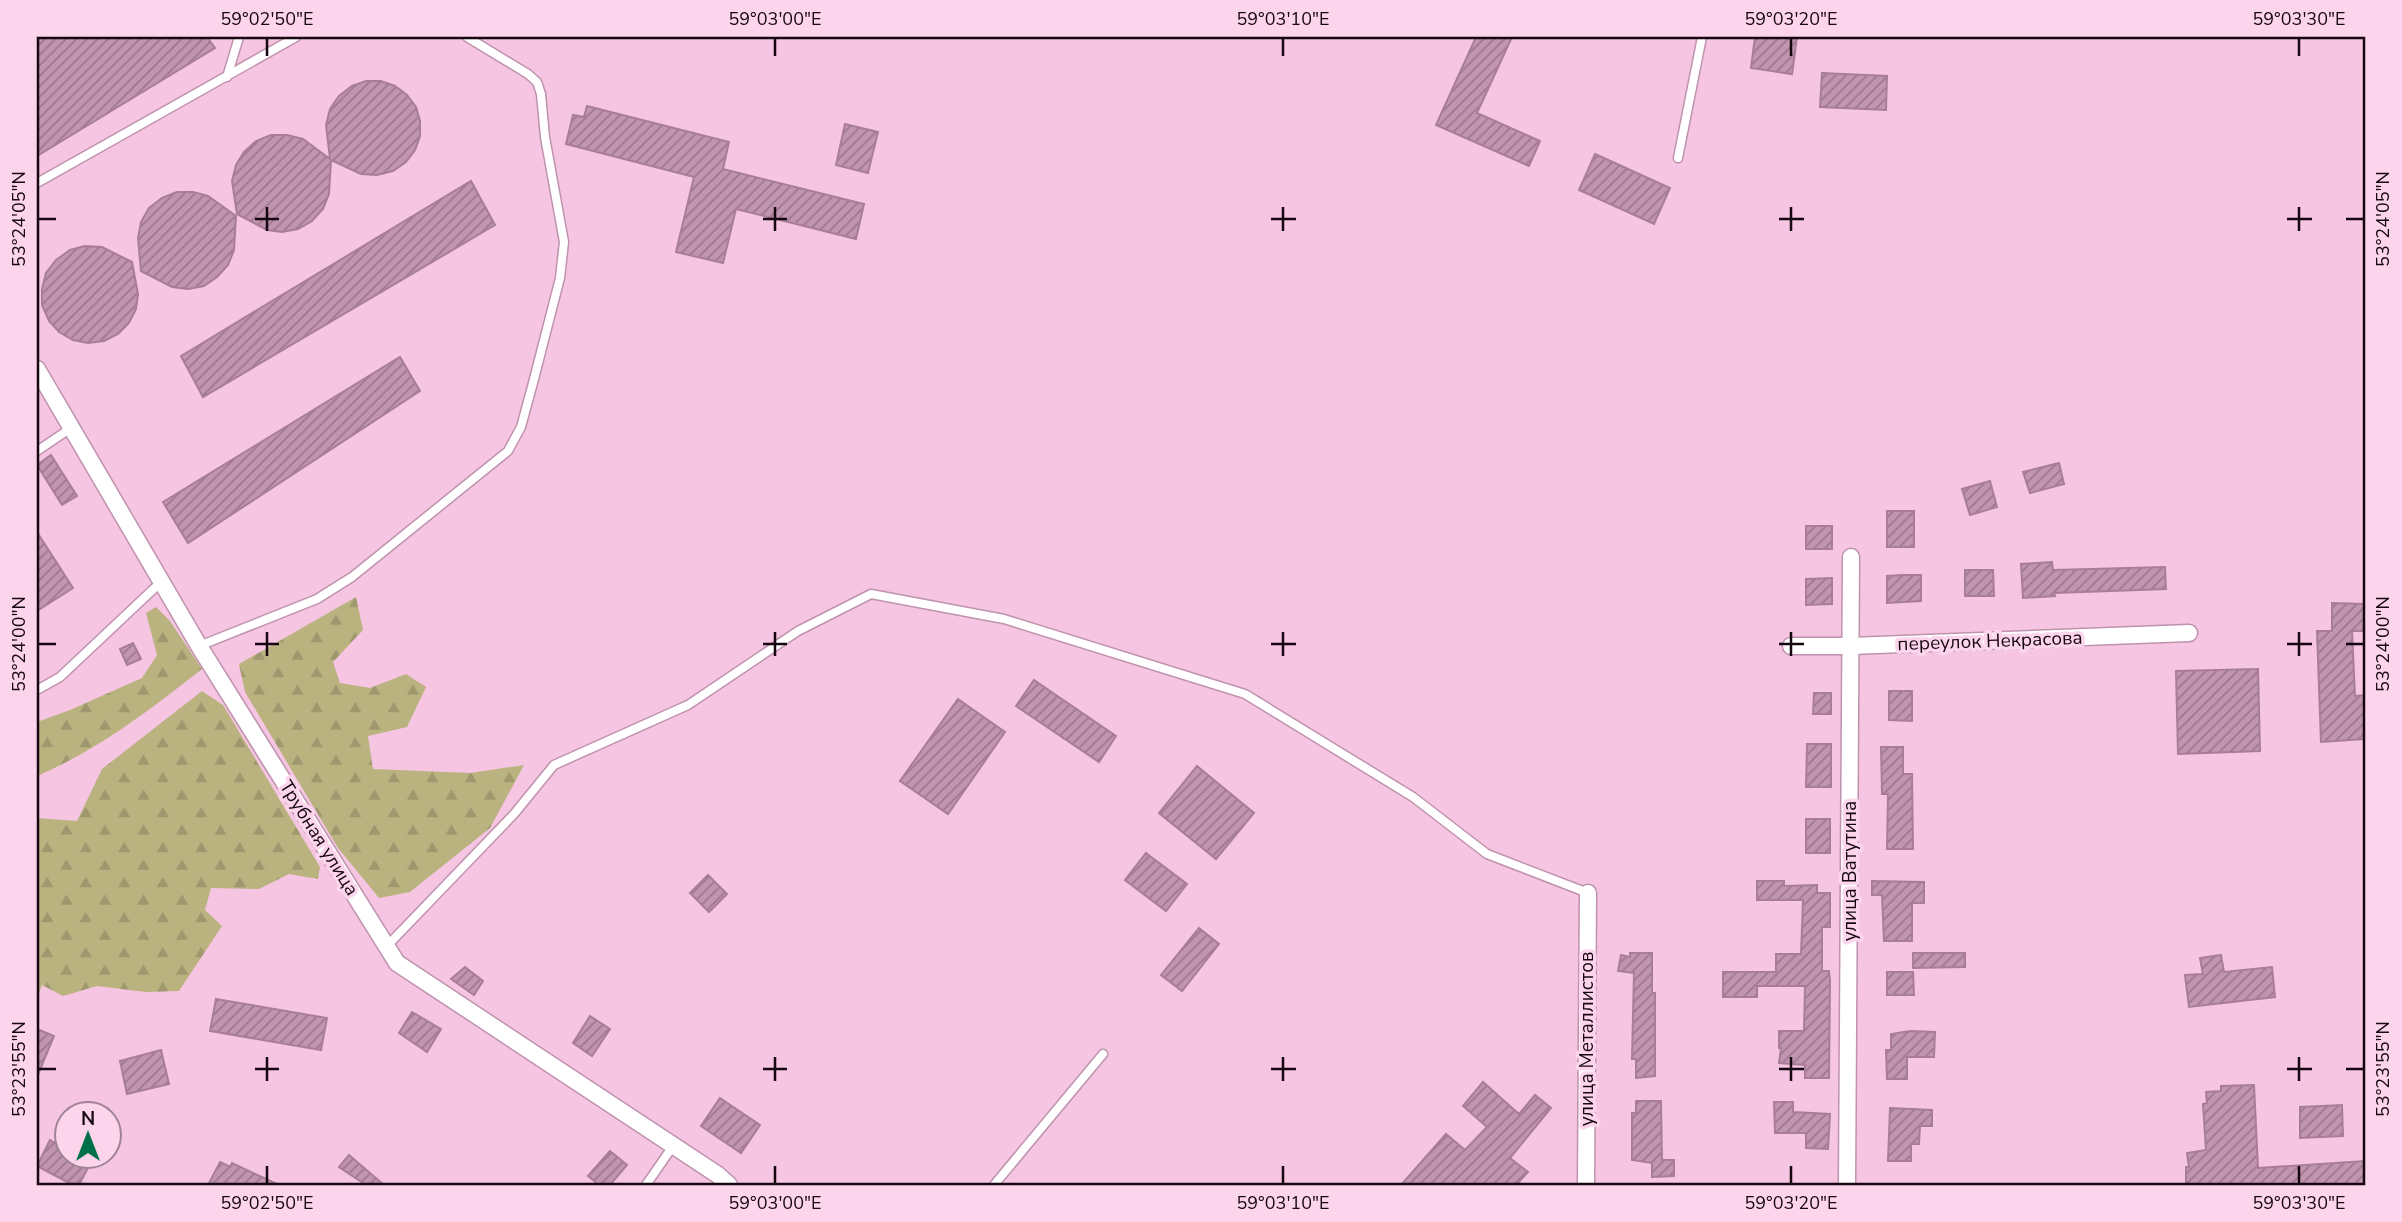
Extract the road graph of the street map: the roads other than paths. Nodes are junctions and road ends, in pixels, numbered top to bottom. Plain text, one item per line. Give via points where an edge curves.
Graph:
1 (239, 37) edge
2 (296, 37) edge
3 (467, 37) edge
4 (1702, 37) edge
5 (227, 77) junction
6 (1678, 158) dead end
7 (37, 183) edge
8 (37, 369) edge
9 (71, 428) junction
10 (37, 451) edge
11 (1851, 557) dead end
12 (161, 582) junction
13 (2189, 633) dead end
14 (199, 646) junction
15 (1791, 646) dead end
16 (1851, 646) junction
17 (37, 690) edge
18 (1588, 893) joint
19 (387, 946) junction
20 (1103, 1054) dead end
21 (673, 1146) junction
22 (646, 1185) edge
23 (729, 1185) edge
24 (994, 1185) edge
25 (1586, 1185) edge
26 (1847, 1185) edge

1 - 5 lane
2 - 5 lane
3 - 14 lane via 537,82 564,242 560,278 521,427 508,451 352,577 317,599
4 - 6 lane
5 - 7 lane
8 - 9 street, Трубная улица
9 - 10 lane
9 - 12 street, Трубная улица
11 - 16 street, улица Ватутина
12 - 14 street, Трубная улица
12 - 17 lane via 60,677
13 - 16 street, переулок Некрасова
14 - 19 street, Трубная улица
15 - 16 street, переулок Некрасова
16 - 26 street, улица Ватутина
18 - 19 lane via 1487,854 1413,797 1245,694 1004,619 871,594 797,631 688,705 554,765 514,814
18 - 25 street, улица Металлистов
19 - 21 street, Трубная улица via 397,963
20 - 24 lane
21 - 22 lane
21 - 23 street, Трубная улица

